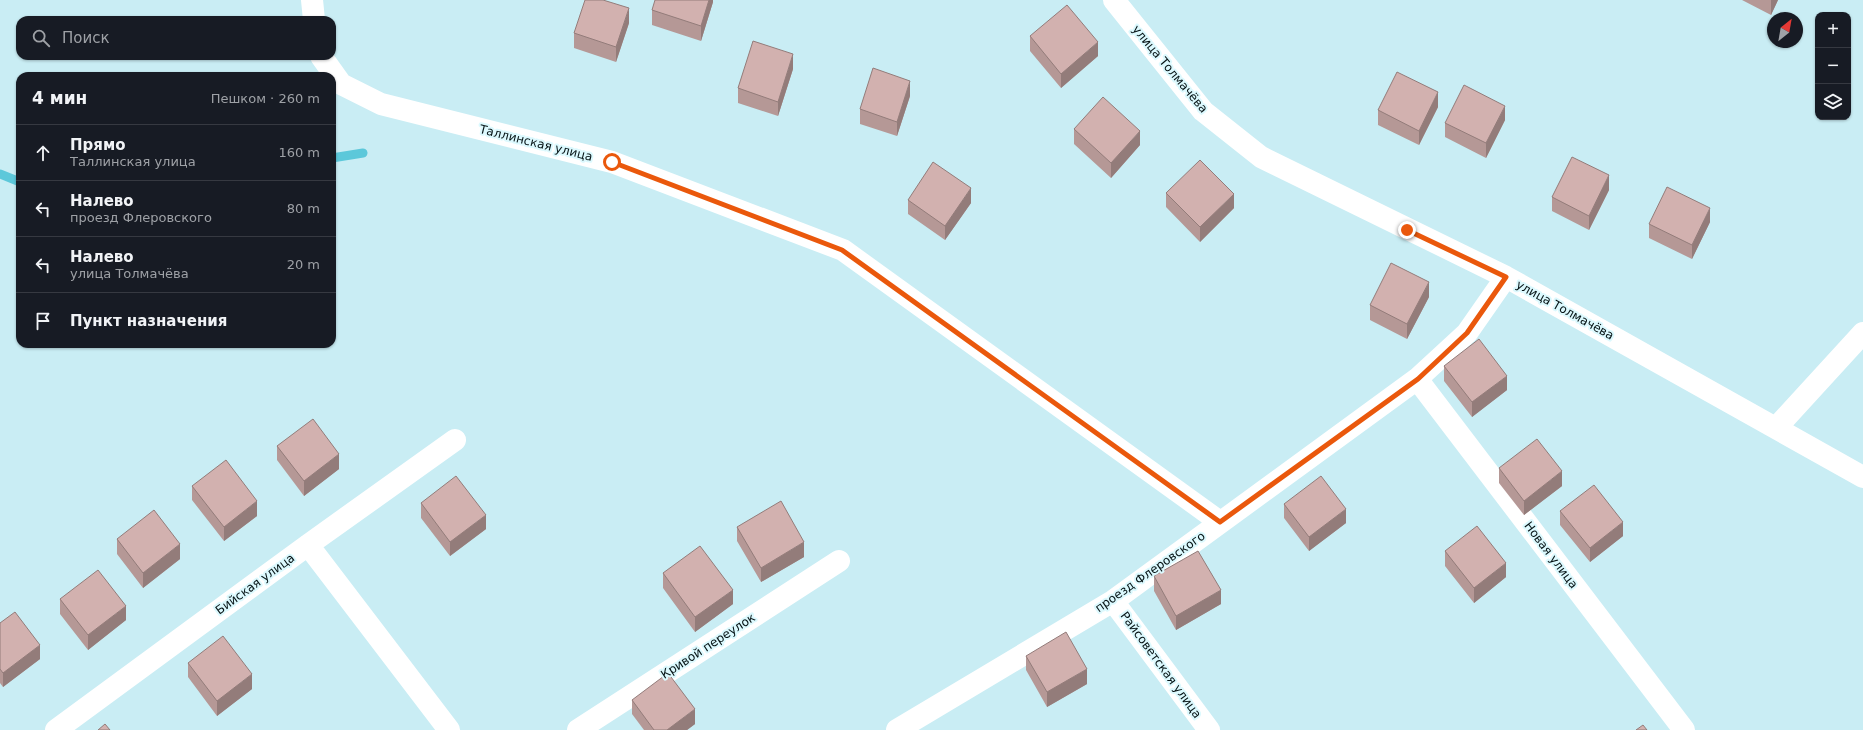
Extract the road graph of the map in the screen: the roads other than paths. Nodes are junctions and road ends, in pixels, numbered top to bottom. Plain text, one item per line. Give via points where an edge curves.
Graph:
1 (312, 0) edge
2 (1114, 0) edge
3 (314, 16) edge
4 (324, 60) edge
5 (332, 72) edge
6 (336, 77) edge
7 (1506, 277) junction
8 (1863, 333) edge
9 (1418, 379) junction
10 (1776, 428) junction
11 (455, 440) dead end
12 (1863, 477) edge
13 (1220, 522) junction
14 (308, 545) junction
15 (839, 561) dead end
16 (1113, 601) junction
17 (56, 730) edge
18 (449, 730) edge
19 (578, 730) edge
20 (897, 730) edge
21 (1209, 730) edge
22 (1684, 730) edge

1 - 3 street
2 - 7 street, улица Толмачёва via 1203,111 1261,157
4 - 5 street, Таллинская улица
6 - 13 street, Таллинская улица via 341,84 381,104 612,162 842,250
7 - 9 street, проезд Флеровского via 1467,333
7 - 10 street, улица Толмачёва
8 - 10 street
9 - 13 street, проезд Флеровского
9 - 22 street, Новая улица
10 - 12 street, улица Толмачёва
11 - 14 street, Бийская улица
13 - 16 street, проезд Флеровского
14 - 17 street, Бийская улица
14 - 18 street
15 - 19 street, Кривой переулок
16 - 20 street, проезд Флеровского
16 - 21 street, Райсоветская улица

